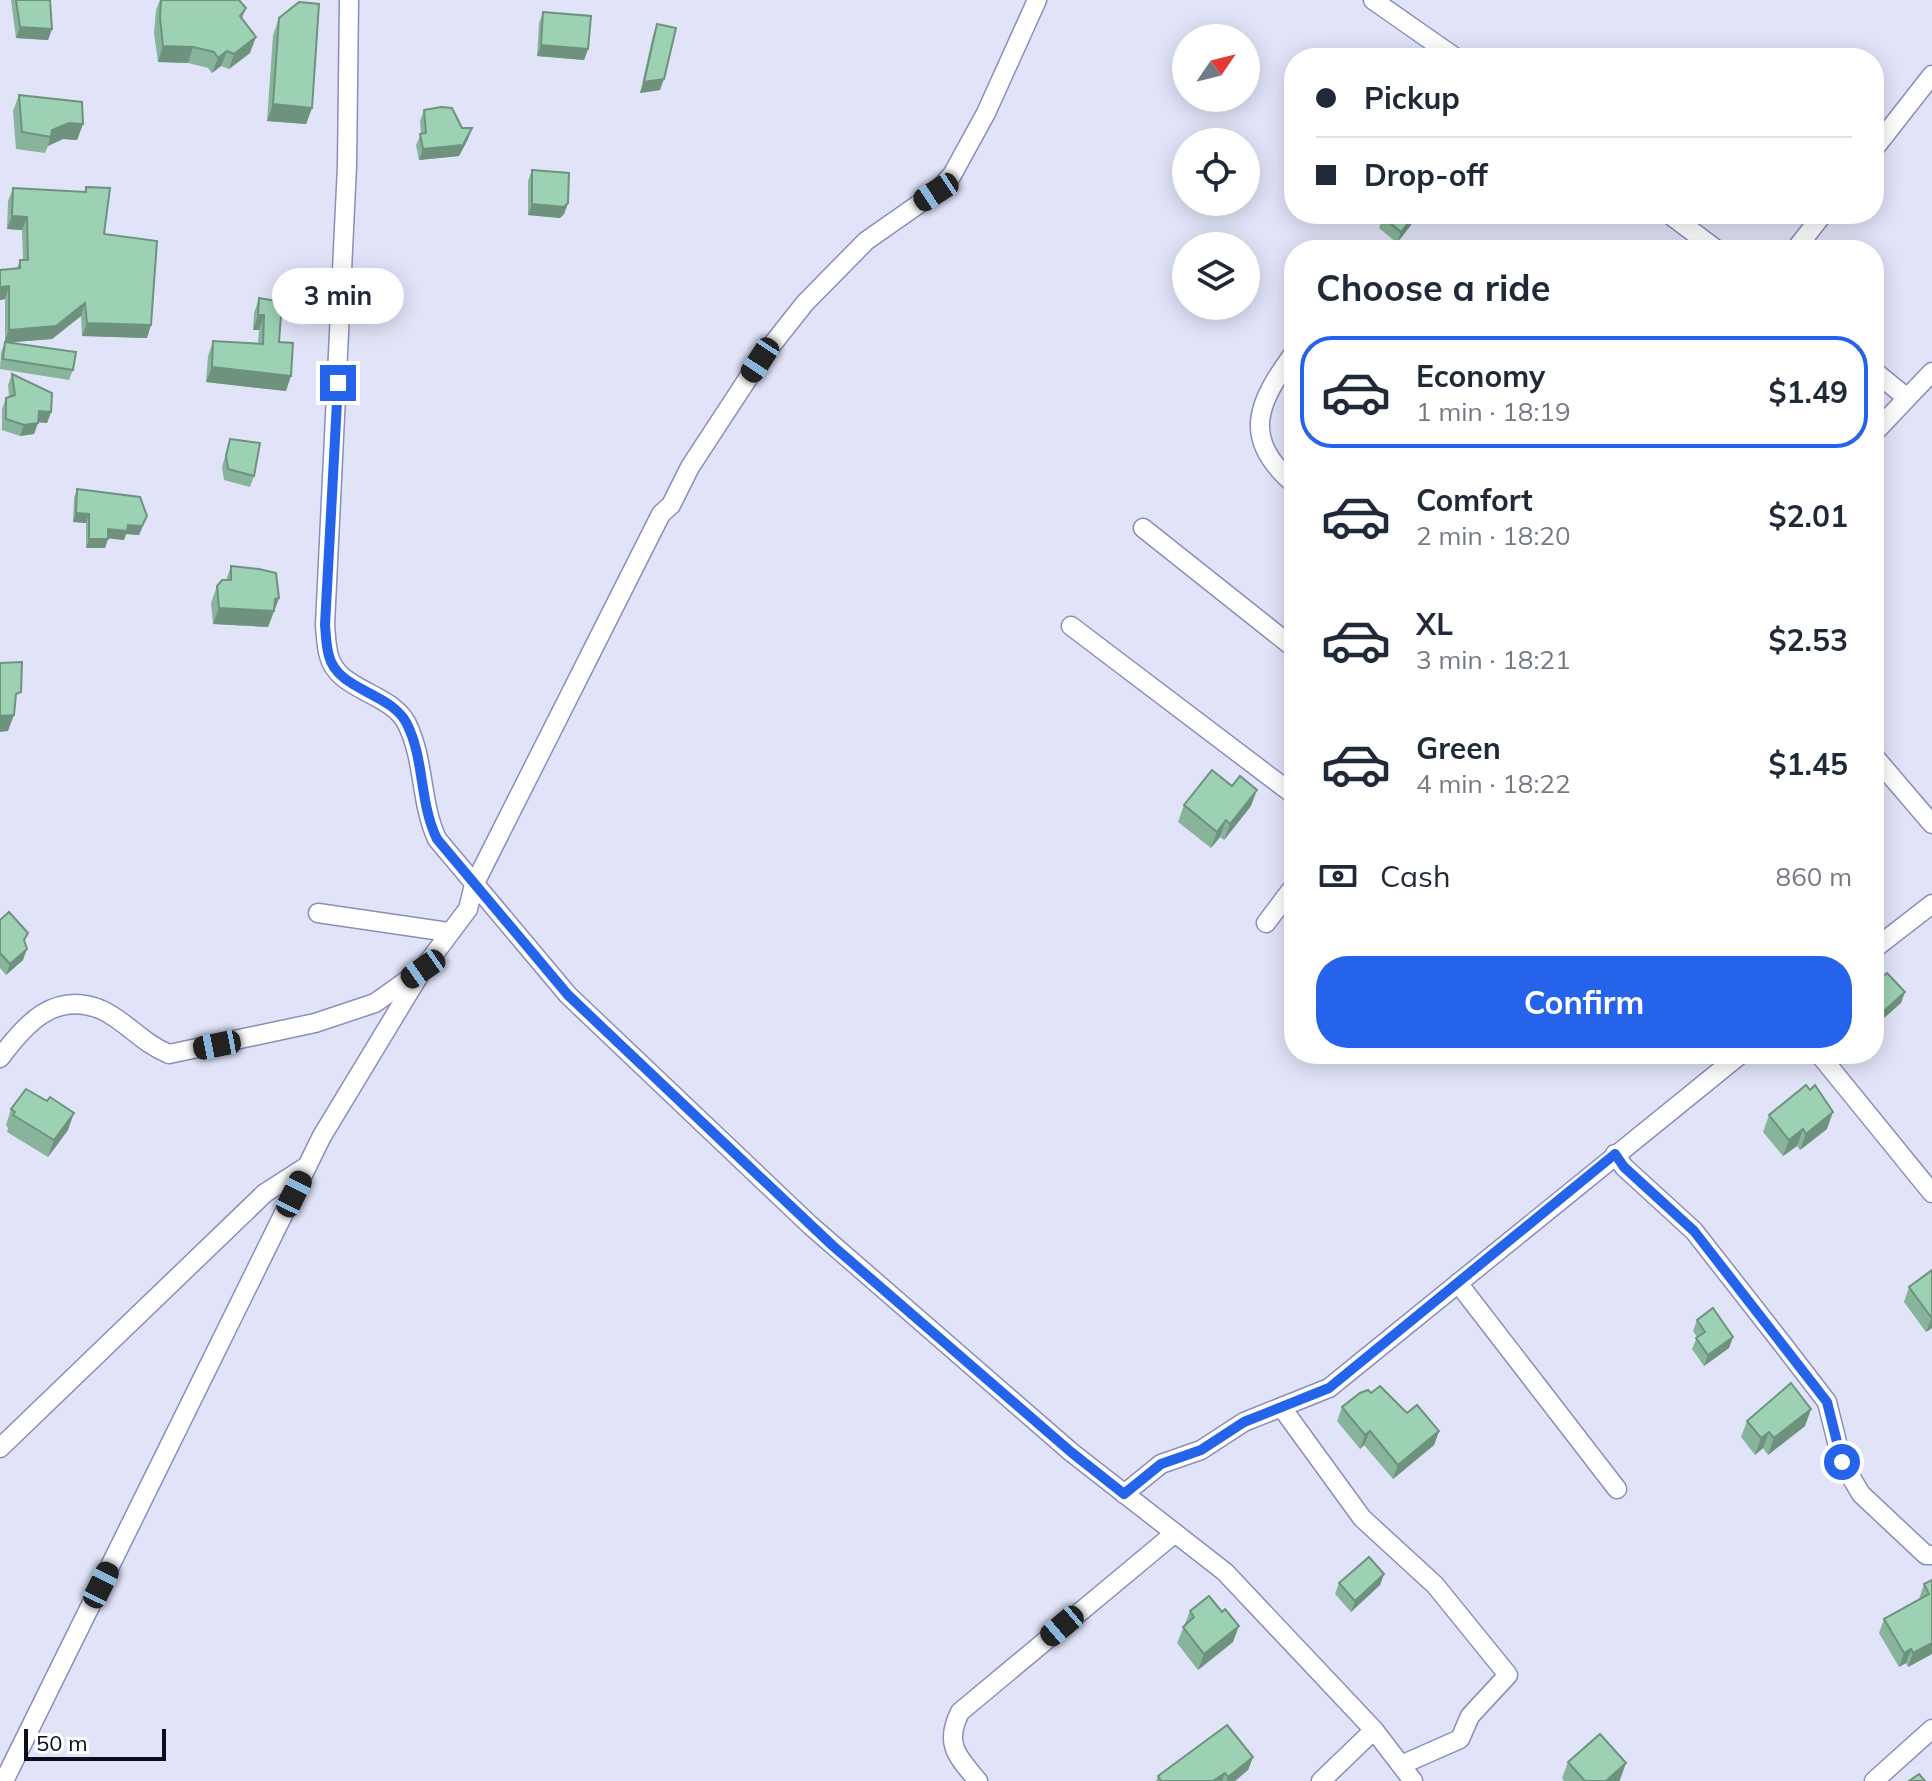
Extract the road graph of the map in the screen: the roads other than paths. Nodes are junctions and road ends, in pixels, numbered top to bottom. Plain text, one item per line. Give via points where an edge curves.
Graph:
1 (349, 0) edge
2 (1037, 0) edge
3 (1373, 0) edge
4 (1442, 48) edge
5 (1932, 75) edge
6 (1884, 136) edge
7 (1682, 224) edge
8 (1815, 224) edge
9 (1704, 240) edge
10 (1803, 240) edge
11 (1284, 367) edge
12 (1932, 372) edge
13 (1884, 379) edge
14 (1906, 397) junction
15 (1884, 422) edge
16 (1284, 476) edge
17 (1143, 528) dead end
18 (1071, 626) dead end
19 (1284, 640) edge
20 (1884, 768) edge
21 (1284, 787) edge
22 (1932, 824) edge
23 (474, 885) junction
24 (1284, 899) edge
25 (1932, 904) edge
26 (318, 913) dead end
27 (1266, 923) dead end
28 (448, 932) junction
29 (1884, 941) edge
30 (423, 969) junction
31 (0, 1058) edge
32 (1728, 1064) edge
33 (1827, 1064) edge
34 (1615, 1154) junction
35 (307, 1166) junction
36 (1932, 1193) edge
37 (1458, 1283) junction
38 (1282, 1408) junction
39 (0, 1448) edge
40 (1617, 1489) dead end
41 (1124, 1494) junction
42 (1175, 1533) junction
43 (1932, 1555) edge
44 (1932, 1729) edge
45 (1374, 1730) junction
46 (1401, 1765) junction
47 (4, 1781) edge
48 (978, 1781) edge
49 (1321, 1781) edge
50 (1413, 1781) edge
51 (1874, 1781) edge

1 - 23 street via 347,166 325,625 329,656 338,672 400,714 419,758 429,823
2 - 23 street via 952,175 836,268 760,360 690,467 661,514
3 - 4 street
5 - 6 street
7 - 9 street
8 - 10 street
11 - 16 street via 1266,391 1257,419 1276,469
12 - 14 street
13 - 14 street
14 - 15 street
17 - 19 street
18 - 21 street
20 - 22 street
23 - 28 street via 468,909
23 - 41 street via 568,995 798,1214
24 - 27 street
25 - 29 street
26 - 28 street
28 - 30 street
30 - 31 street via 375,1003 315,1023 169,1054 149,1046 103,1011 76,1003 48,1010 24,1025
30 - 35 street
32 - 34 street
33 - 36 street
34 - 37 street
34 - 43 street via 1694,1231 1827,1402 1842,1462 1861,1494
35 - 39 street via 265,1193
35 - 47 street
37 - 38 street via 1329,1388
37 - 40 street
38 - 41 street via 1244,1422 1201,1450 1161,1464
38 - 46 street via 1362,1518 1435,1585 1508,1675 1470,1716 1460,1739
41 - 42 street
42 - 45 street via 1225,1572
42 - 48 street via 960,1712 952,1742
44 - 51 street
45 - 46 street
45 - 49 street
46 - 50 street

